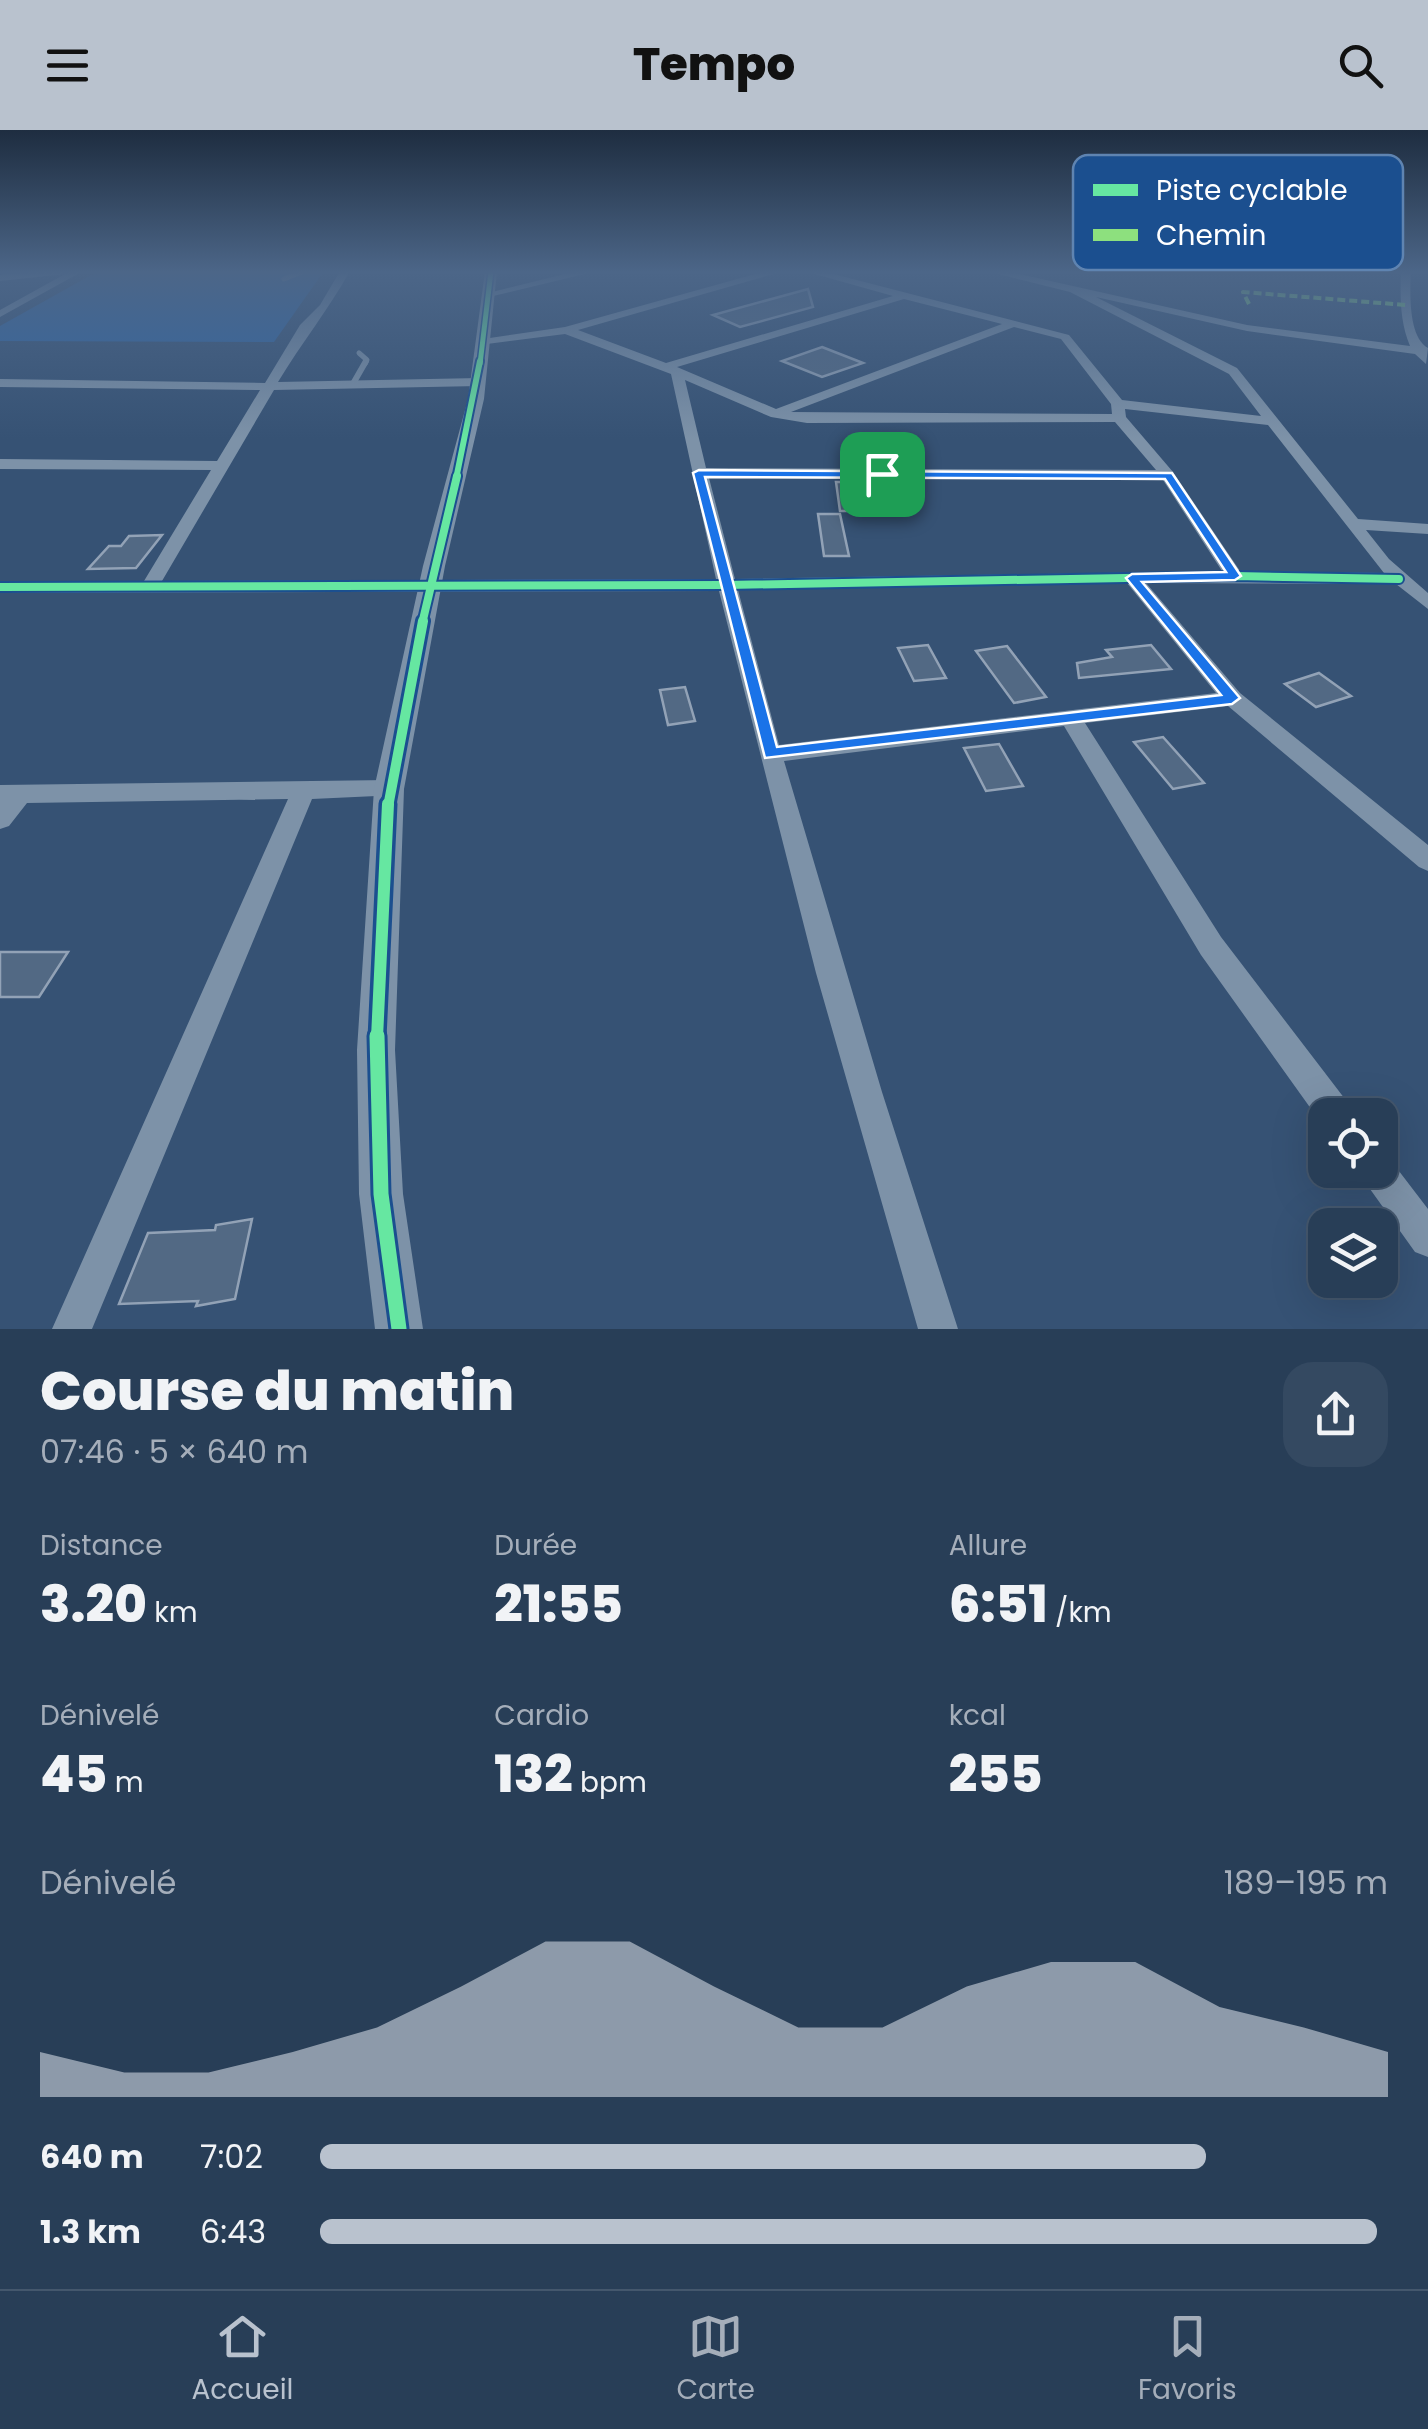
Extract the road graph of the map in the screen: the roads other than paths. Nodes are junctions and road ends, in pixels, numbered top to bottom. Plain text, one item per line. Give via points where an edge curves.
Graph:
1 (305, 327) edge
2 (486, 327) edge
3 (577, 327) edge
4 (594, 327) edge
5 (806, 327) edge
6 (1004, 327) edge
7 (1024, 327) edge
8 (1148, 327) edge
9 (1243, 327) edge
10 (1248, 328) joint
11 (566, 330) junction
12 (484, 343) junction
13 (1422, 351) edge
14 (631, 352) junction
15 (358, 353) dead end
16 (1428, 363) edge
17 (670, 370) junction
18 (354, 382) junction
19 (479, 382) junction
20 (0, 383) edge
21 (270, 386) junction
22 (1118, 411) junction
23 (776, 414) junction
24 (1275, 422) junction
25 (0, 464) edge
26 (220, 466) junction
27 (699, 473) junction
28 (1168, 475) junction
29 (1352, 524) junction
30 (1428, 529) edge
31 (1235, 576) junction
32 (1132, 578) junction
33 (1399, 579) junction
34 (727, 585) junction
35 (0, 587) edge
36 (430, 587) junction
37 (148, 589) junction
38 (1428, 603) edge
39 (1232, 698) junction
40 (1072, 720) junction
41 (770, 754) junction
42 (388, 789) junction
43 (304, 790) junction
44 (10, 794) edge
45 (0, 819) edge
46 (1428, 860) edge
47 (1324, 1098) edge
48 (1390, 1188) edge
49 (1428, 1239) edge
50 (72, 1329) edge
51 (399, 1329) edge
52 (938, 1329) edge

1 - 21 street
2 - 12 street
3 - 11 street
4 - 14 street
5 - 17 street
6 - 23 street
7 - 22 street via 1064,337
8 - 24 street via 1216,360 1244,382
9 - 10 street
10 - 13 street
11 - 12 street
11 - 14 street
12 - 19 street
13 - 16 street
14 - 17 street
15 - 18 lane via 367,360
17 - 23 street
17 - 27 street
18 - 19 street
18 - 21 street
19 - 36 street
20 - 21 street
21 - 26 street
22 - 23 street via 808,419
22 - 24 street
22 - 28 street
24 - 29 street
25 - 26 street
26 - 37 street
27 - 28 street
27 - 34 street
28 - 31 street
29 - 30 street
29 - 33 street
31 - 32 street
31 - 33 street
32 - 34 street
32 - 39 street
33 - 38 street
34 - 36 street
34 - 41 street
35 - 37 street
36 - 37 street
36 - 42 street
39 - 40 street
39 - 46 street
40 - 41 street
40 - 47 street via 1212,946
41 - 52 street
42 - 43 street
42 - 51 street via 376,1050 381,1194
43 - 44 street
43 - 50 street
44 - 45 street
48 - 49 street

